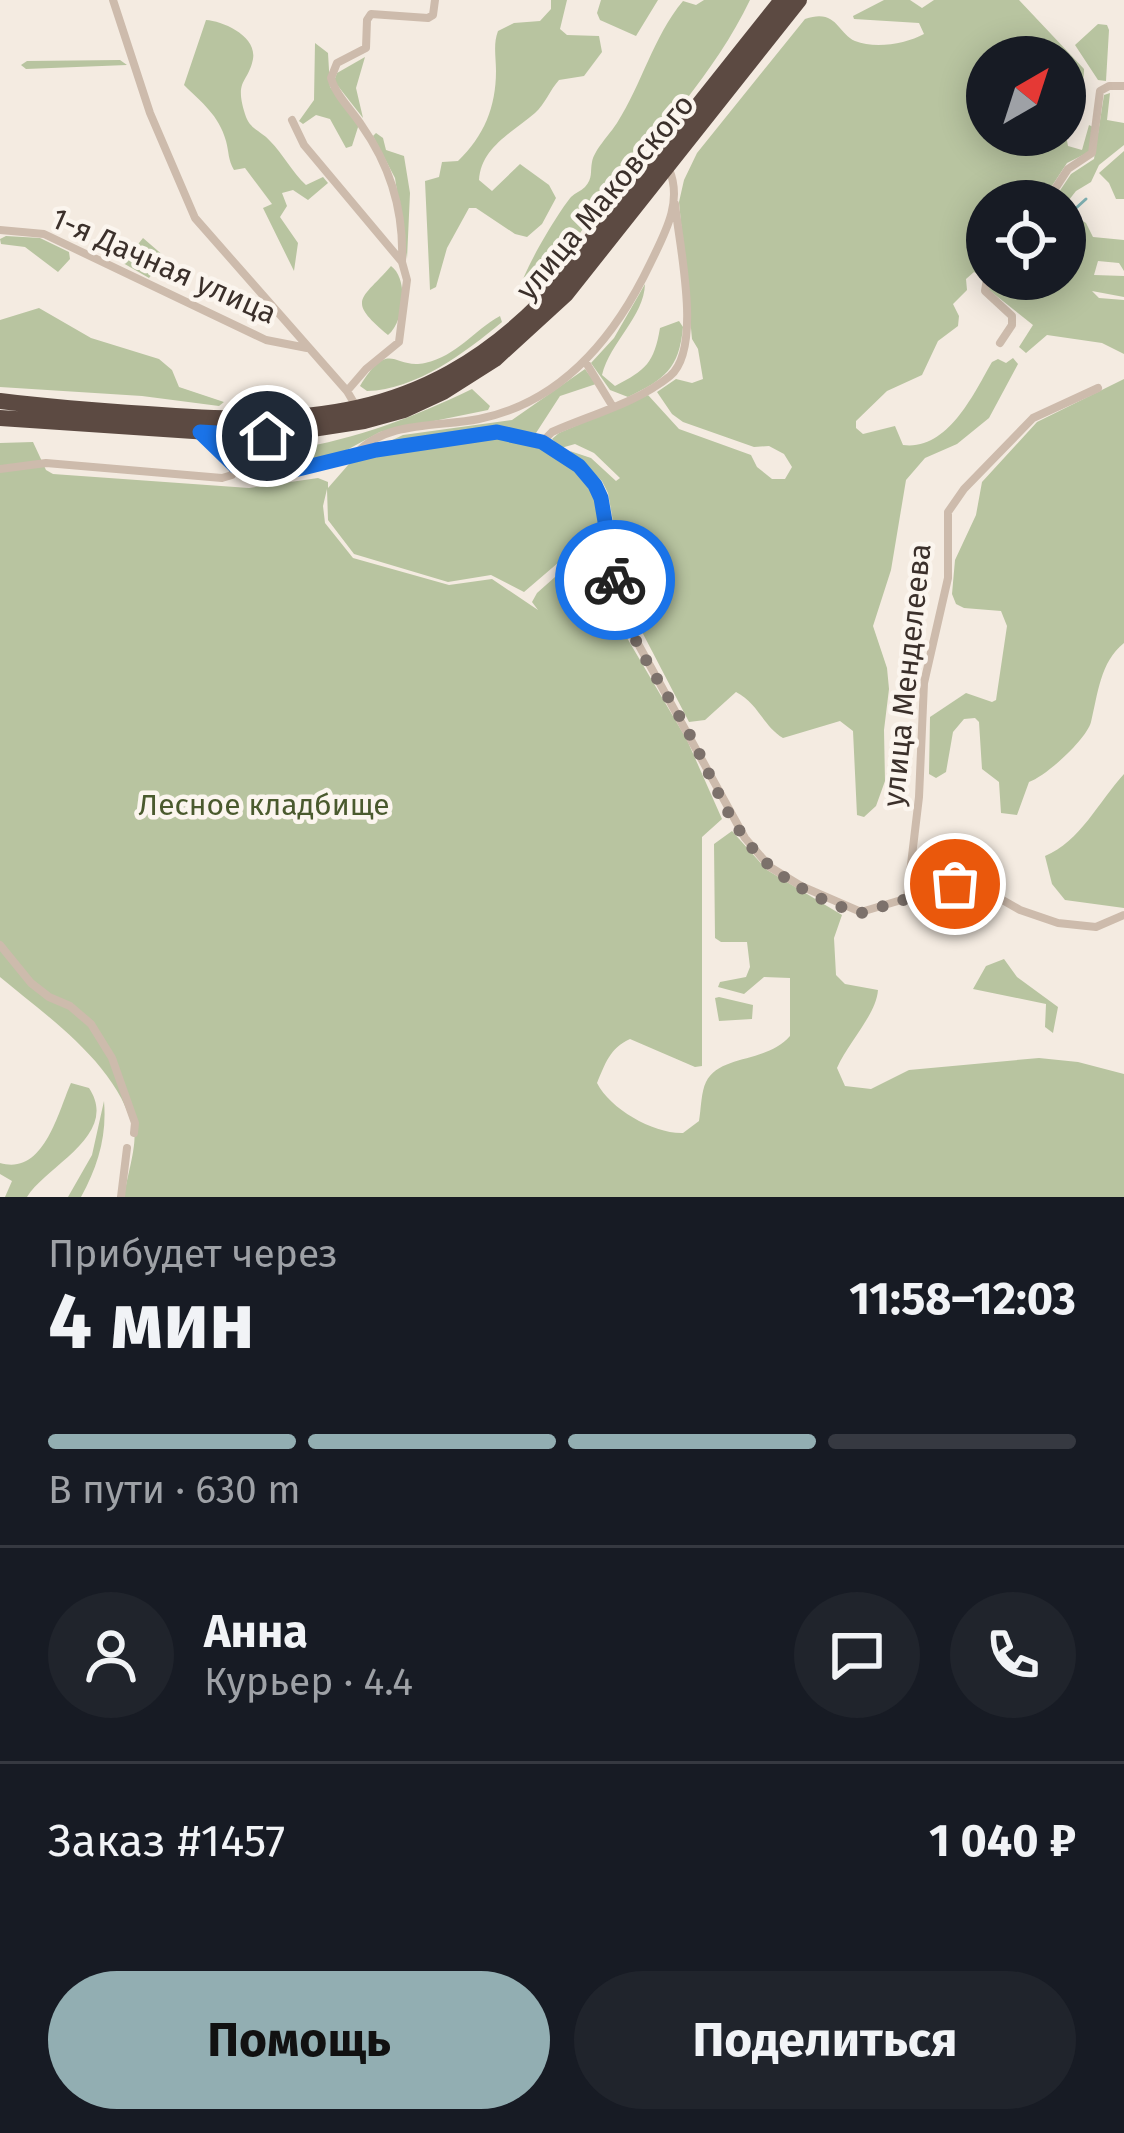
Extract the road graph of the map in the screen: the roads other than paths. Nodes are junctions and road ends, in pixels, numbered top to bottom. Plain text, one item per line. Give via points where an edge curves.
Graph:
1 (112, 0) edge
2 (435, 0) edge
3 (782, 0) edge
4 (799, 0) edge
5 (1124, 86) edge
6 (292, 120) dead end
7 (668, 168) junction
8 (1061, 180) edge
9 (675, 203) junction
10 (0, 230) edge
11 (402, 262) junction
12 (995, 300) edge
13 (1000, 343) dead end
14 (307, 348) junction
15 (585, 361) junction
16 (1098, 388) dead end
17 (347, 391) junction
18 (0, 401) edge
19 (613, 406) junction
20 (358, 410) junction
21 (0, 418) edge
22 (200, 432) junction
23 (542, 442) junction
24 (356, 455) junction
25 (235, 466) junction
26 (0, 469) edge
27 (907, 898) junction
28 (1124, 915) edge
29 (0, 945) edge
30 (134, 1133) dead end
31 (127, 1148) dead end
32 (122, 1197) edge

1 - 14 street via 195,218
2 - 11 street via 433,15 371,14 366,49 337,63 331,78 394,187
3 - 20 highway, улица Маковского via 520,324 439,379
4 - 7 highway, улица Маковского
5 - 8 street via 1099,93 1092,153
6 - 11 street via 304,146
7 - 9 street
7 - 22 highway, улица Маковского via 566,294 495,359 443,392 318,430
9 - 15 street via 624,316
9 - 19 street via 685,356 672,375
10 - 14 street, 1-я Дачная улица via 44,234 266,340
11 - 17 street via 399,342
12 - 13 street via 1012,316
14 - 17 street
15 - 19 street
15 - 24 street via 503,412 392,432
16 - 27 street, улица Менделеева via 1033,418 948,512 948,578 924,683
17 - 20 street
18 - 20 highway, улица Маковского via 264,422
19 - 23 street
21 - 22 highway, улица Маковского
22 - 25 street
23 - 24 street via 497,432
23 - 27 street via 595,485 619,606 745,838 770,867 854,911
24 - 25 street via 274,475
25 - 26 street via 222,478 46,464
27 - 28 street via 972,884 1058,923 1096,927
29 - 30 street via 103,1041
31 - 32 street

